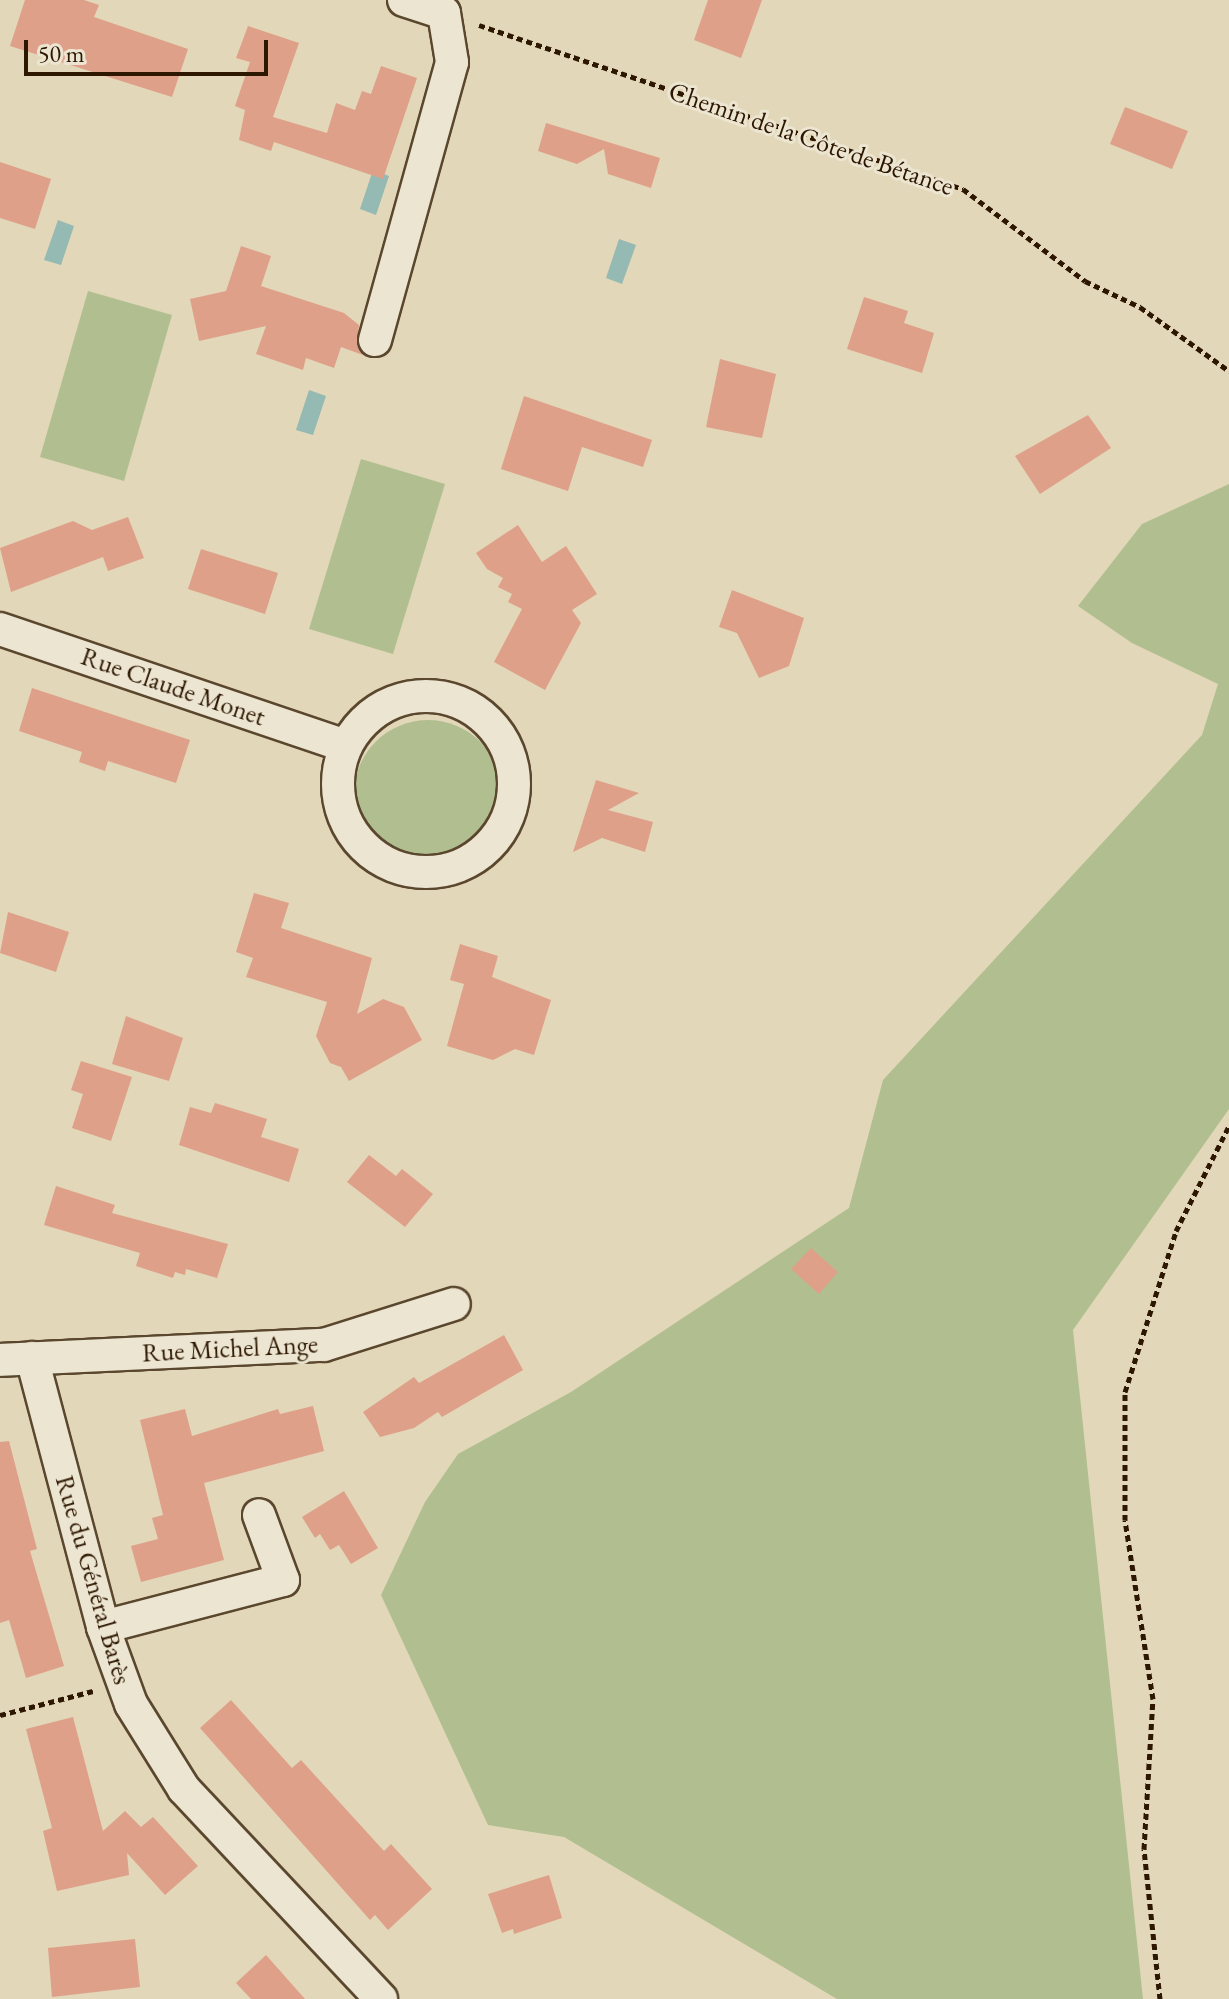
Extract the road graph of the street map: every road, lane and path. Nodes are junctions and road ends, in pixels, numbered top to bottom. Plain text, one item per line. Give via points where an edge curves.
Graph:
1 (404, 0) edge
2 (449, 6) edge
3 (375, 340) dead end
4 (1229, 371) edge
5 (0, 629) edge
6 (346, 746) junction
7 (1229, 1126) edge
8 (454, 1304) dead end
9 (32, 1358) junction
10 (0, 1360) edge
11 (259, 1515) dead end
12 (103, 1627) junction
13 (121, 1684) junction
14 (0, 1715) edge
15 (381, 1999) edge
16 (1160, 1999) edge

1 - 2 street
2 - 3 street via 452,62
2 - 4 path, Chemin de la Côte de Bétance via 963,189 1085,281 1140,307
5 - 6 street, Rue Claude Monet
6 - 6 street via 369,714 402,697 454,698 500,733 516,775 503,833 459,869 402,872 354,840 335,785
7 - 16 path via 1176,1231 1125,1392 1125,1520 1153,1699 1144,1849
8 - 9 street, Rue Michel Ange via 324,1345
9 - 10 street, Rue Michel Ange
9 - 12 street, Rue du Général Barès
11 - 12 street via 283,1580
12 - 13 street, Rue du Général Barès
13 - 14 path
13 - 15 street, Rue du Général Barès via 184,1789

